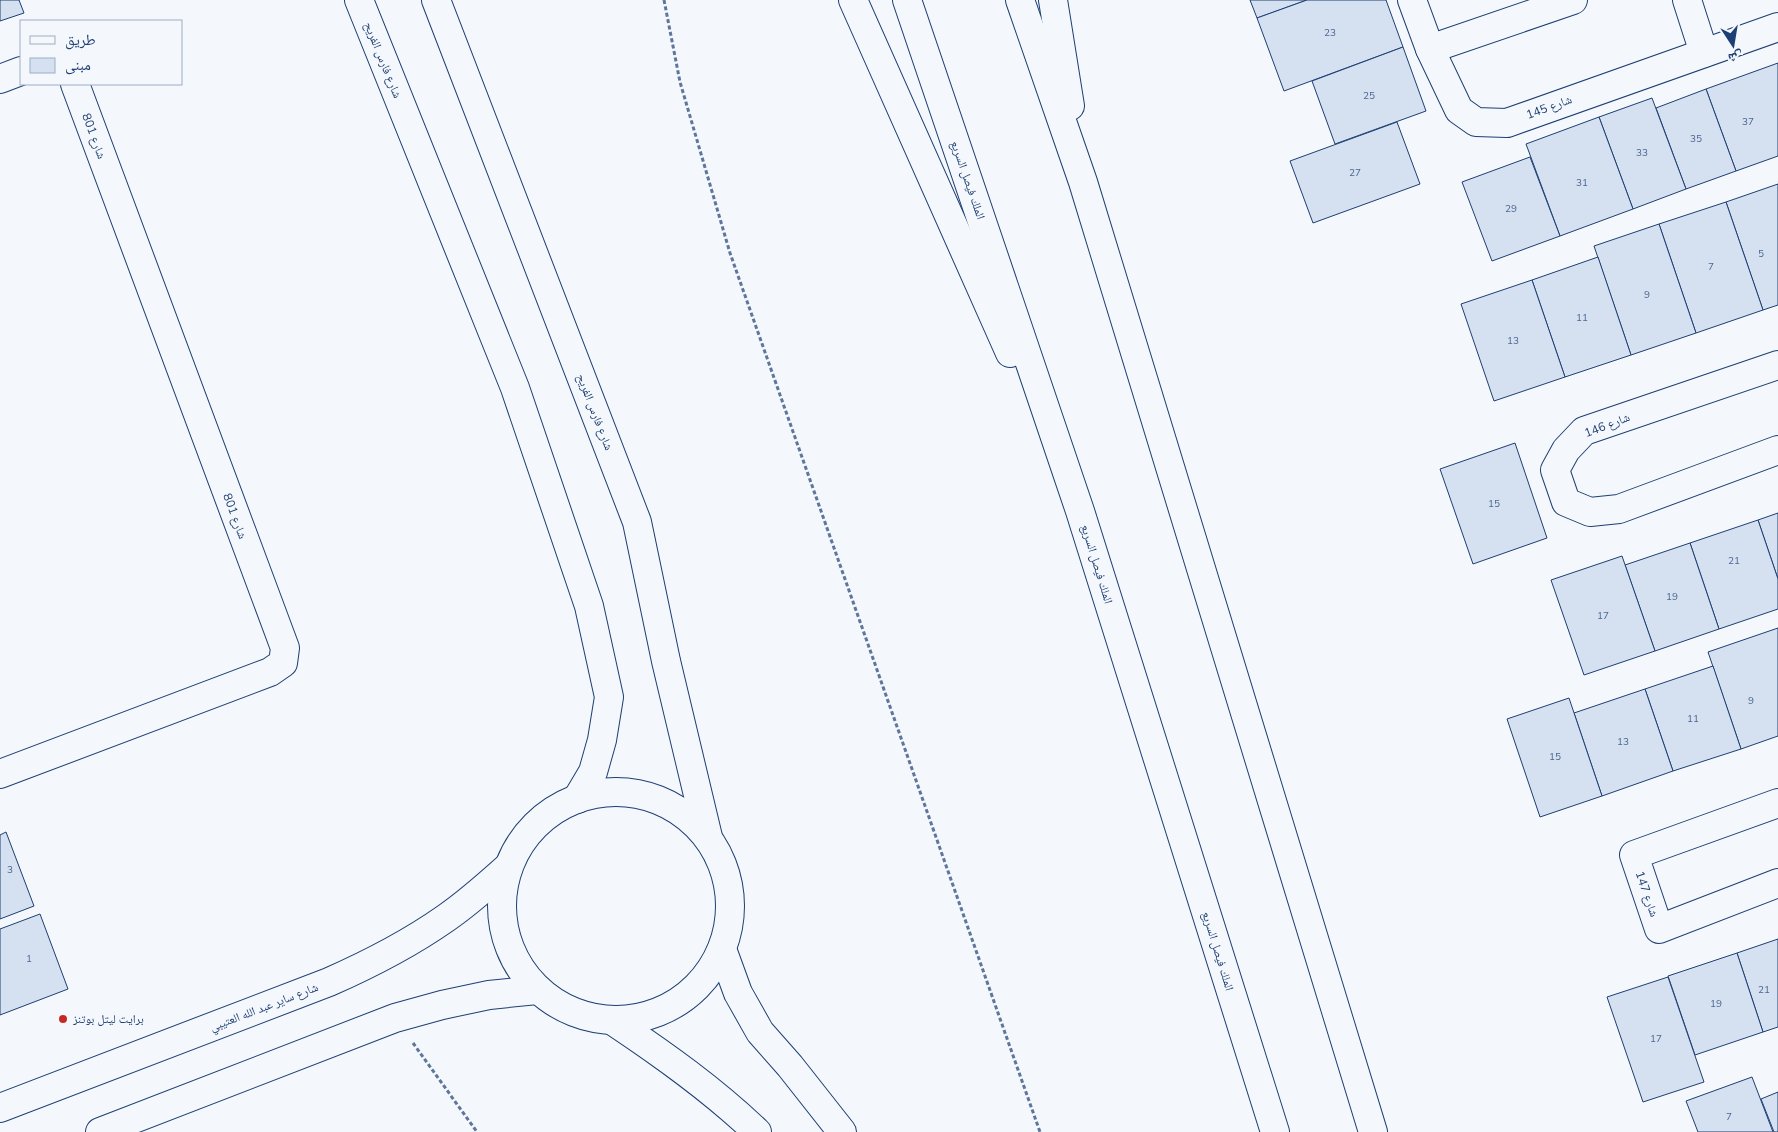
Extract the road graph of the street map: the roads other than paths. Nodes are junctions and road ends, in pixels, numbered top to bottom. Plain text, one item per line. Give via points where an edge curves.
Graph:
1 (359, 0) edge
2 (436, 0) edge
3 (853, 0) edge
4 (907, 0) edge
5 (1020, 0) edge
6 (1052, 0) edge
7 (1412, 0) edge
8 (1573, 0) edge
9 (1687, 0) edge
10 (1778, 27) edge
11 (1430, 49) junction
12 (1704, 52) junction
13 (20, 71) edge
14 (0, 79) edge
15 (75, 85) edge
16 (1083, 182) junction
17 (1778, 365) edge
18 (1778, 450) edge
19 (1080, 510) junction
20 (0, 774) edge
21 (577, 798) junction
22 (1778, 803) edge
23 (708, 837) junction
24 (508, 867) junction
25 (1778, 883) edge
26 (722, 949) junction
27 (536, 990) junction
28 (613, 1021) junction
29 (0, 1108) edge
30 (100, 1132) edge
31 (758, 1132) edge
32 (842, 1132) edge
33 (1275, 1132) edge
34 (1373, 1132) edge

1 - 21 main road, شارع فارس الفريح via 515,388 589,606 609,697 593,772
2 - 23 main road, شارع فارس الفريح via 637,522
3 - 19 main road
4 - 19 main road, الملك فيصل السريع
5 - 16 main road
6 - 16 main road
7 - 11 main road, شارع 145
8 - 11 main road
9 - 12 main road
10 - 12 main road, شارع 145
11 - 12 main road, شارع 145 via 1459,110 1476,122 1507,122
13 - 14 main road
15 - 20 main road, شارع 801 via 285,648 283,663 270,672
16 - 34 main road
17 - 18 main road, شارع 146 via 1584,431 1566,450 1555,470 1566,502 1590,512 1619,509
19 - 33 main road, الملك فيصل السريع
21 - 23 main road via 612,792 649,796 682,812
21 - 24 main road via 547,814 524,838
22 - 25 main road, شارع 147 via 1634,855 1659,929
23 - 26 main road via 725,872 730,911
24 - 27 main road via 501,900 504,933 516,964
24 - 29 main road, شارع ساير عبد الله العتيبي via 446,918 372,963
26 - 28 main road via 705,979 679,1002 647,1016
26 - 32 main road via 738,993 760,1032
27 - 28 main road via 572,1012
27 - 30 main road via 489,995 395,1018
28 - 31 main road via 693,1076

